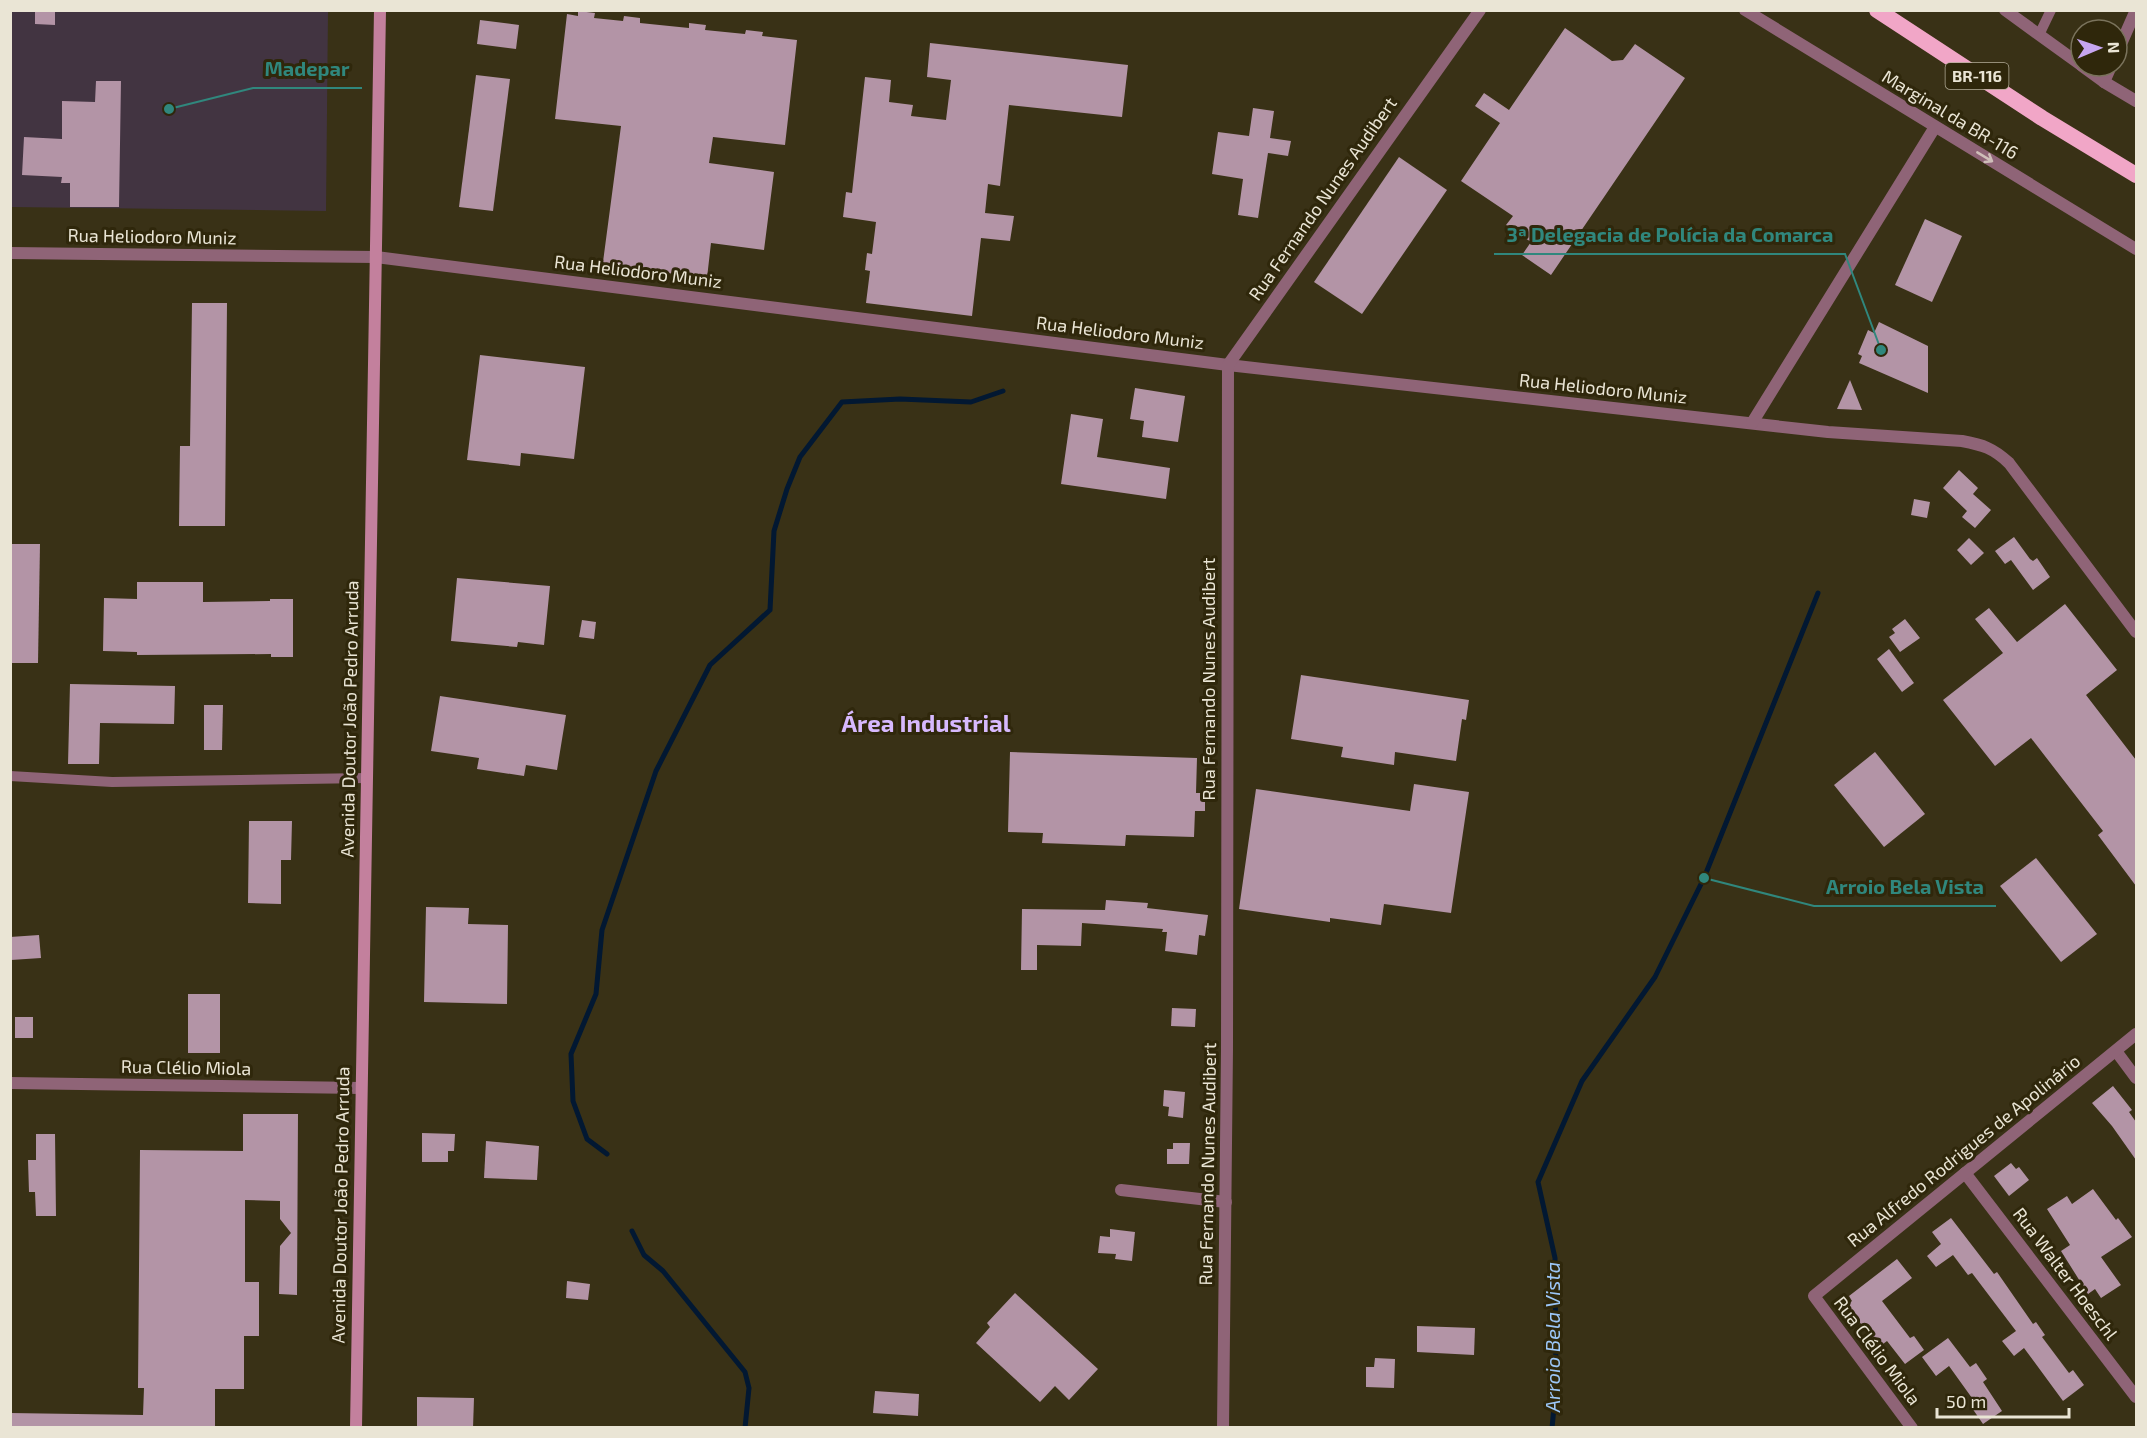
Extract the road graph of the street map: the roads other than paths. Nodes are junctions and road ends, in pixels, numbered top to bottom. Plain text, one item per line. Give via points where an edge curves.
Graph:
1 (380, 10) edge
2 (1480, 10) edge
3 (1745, 10) edge
4 (1877, 10) edge
5 (2005, 10) edge
6 (2051, 10) edge
7 (2136, 10) edge
8 (2129, 26) edge
9 (2039, 35) junction
10 (2069, 57) edge
11 (2098, 78) edge
12 (2106, 78) edge
13 (2104, 82) junction
14 (2136, 101) edge
15 (1935, 127) junction
16 (2136, 175) edge
17 (2136, 249) edge
18 (10, 253) edge
19 (376, 257) junction
20 (1228, 365) junction
21 (1752, 423) junction
22 (2136, 632) edge
23 (10, 776) edge
24 (367, 778) junction
25 (2136, 1034) edge
26 (2116, 1051) junction
27 (2136, 1078) edge
28 (10, 1083) edge
29 (362, 1088) junction
30 (1965, 1173) junction
31 (1121, 1190) dead end
32 (1226, 1202) junction
33 (1814, 1296) joint
34 (2136, 1397) edge
35 (356, 1428) edge
36 (1223, 1428) edge
37 (1912, 1428) edge

1 - 19 main road, Avenida Doutor João Pedro Arruda
2 - 20 street, Rua Fernando Nunes Audibert
3 - 15 street, Marginal da BR-116
4 - 16 highway, BR-116
5 - 9 street
6 - 9 lane
7 - 8 street
9 - 10 street
11 - 13 street
12 - 13 street
13 - 14 street
15 -> 17 street, Marginal da BR-116
15 - 21 street
18 - 19 street, Rua Heliodoro Muniz
19 - 20 street, Rua Heliodoro Muniz
19 - 24 main road, Avenida Doutor João Pedro Arruda
20 - 21 street, Rua Heliodoro Muniz
20 - 32 street, Rua Fernando Nunes Audibert
21 - 22 street, Rua Heliodoro Muniz via 1962,441 1997,452
23 - 24 lane via 112,782
24 - 29 main road, Avenida Doutor João Pedro Arruda
25 - 26 street, Rua Alfredo Rodrigues de Apolinário
26 - 27 street
26 - 30 street, Rua Alfredo Rodrigues de Apolinário
28 - 29 street, Rua Clélio Miola
29 - 35 main road, Avenida Doutor João Pedro Arruda
30 - 33 street, Rua Alfredo Rodrigues de Apolinário
30 - 34 street, Rua Walter Hoeschl
31 - 32 street
32 - 36 street, Rua Fernando Nunes Audibert
33 - 37 street, Rua Clélio Miola

